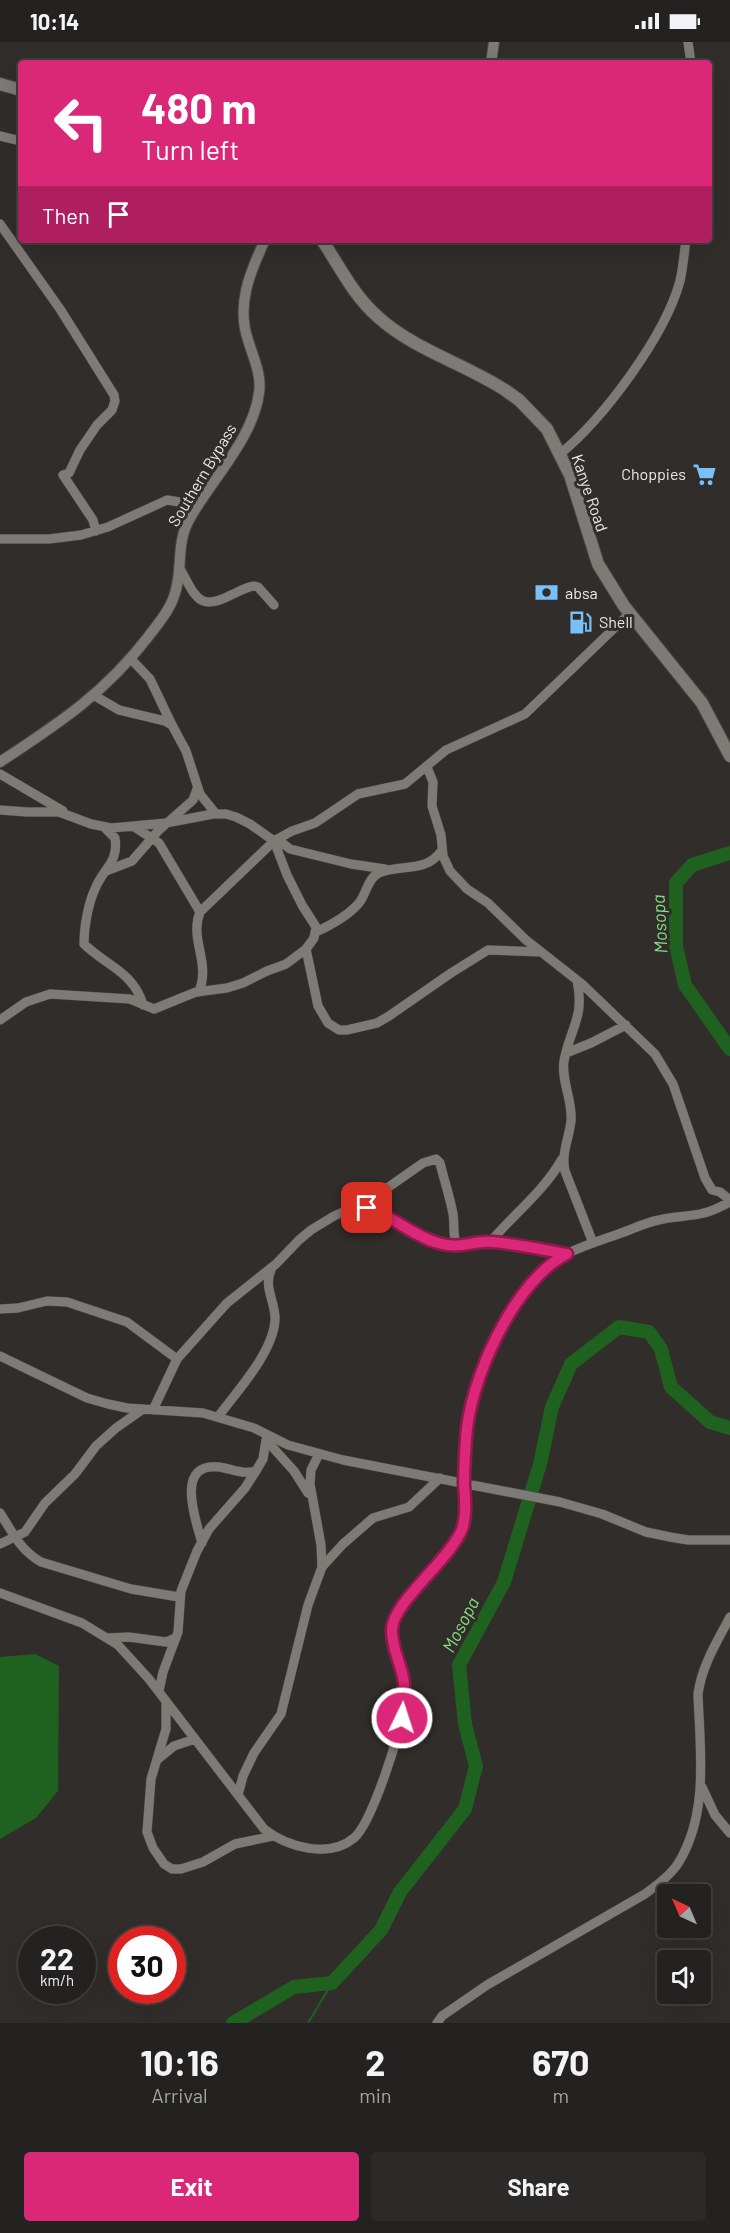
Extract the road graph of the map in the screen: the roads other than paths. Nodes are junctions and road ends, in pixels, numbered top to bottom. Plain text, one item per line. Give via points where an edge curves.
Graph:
1 (494, 42) edge
2 (688, 42) edge
3 (491, 60) edge
4 (691, 60) edge
5 (0, 84) edge
6 (18, 89) edge
7 (0, 136) edge
8 (18, 140) edge
9 (0, 224) edge
10 (264, 243) edge
11 (324, 243) edge
12 (686, 243) edge
13 (560, 454) junction
14 (198, 505) junction
15 (96, 531) junction
16 (0, 539) edge
17 (179, 567) junction
18 (274, 605) dead end
19 (630, 613) junction
20 (131, 658) junction
21 (95, 696) junction
22 (172, 725) junction
23 (730, 756) edge
24 (0, 762) edge
25 (427, 767) junction
26 (0, 774) edge
27 (197, 789) junction
28 (0, 810) edge
29 (65, 813) junction
30 (216, 814) junction
31 (166, 823) junction
32 (133, 826) junction
33 (104, 827) junction
34 (152, 838) junction
35 (275, 840) junction
36 (441, 850) junction
37 (391, 870) junction
38 (106, 871) junction
39 (200, 912) junction
40 (316, 932) junction
41 (306, 949) junction
42 (542, 952) junction
43 (576, 979) junction
44 (199, 992) junction
45 (143, 1005) junction
46 (0, 1020) edge
47 (626, 1025) junction
48 (566, 1053) junction
49 (562, 1159) junction
50 (730, 1201) edge
51 (360, 1207) junction
52 (491, 1242) junction
53 (593, 1243) junction
54 (458, 1246) junction
55 (567, 1254) junction
56 (272, 1268) junction
57 (0, 1309) edge
58 (0, 1356) edge
59 (177, 1359) junction
60 (143, 1410) junction
61 (153, 1410) junction
62 (218, 1417) junction
63 (267, 1437) junction
64 (319, 1454) junction
65 (256, 1471) junction
66 (440, 1478) junction
67 (464, 1483) junction
68 (311, 1498) junction
69 (0, 1513) edge
70 (15, 1537) junction
71 (730, 1540) edge
72 (202, 1543) junction
73 (0, 1544) edge
74 (322, 1567) junction
75 (0, 1593) edge
76 (179, 1597) junction
77 (730, 1617) edge
78 (107, 1638) junction
79 (176, 1638) junction
80 (159, 1692) junction
81 (166, 1701) junction
82 (195, 1739) junction
83 (156, 1760) junction
84 (701, 1785) junction
85 (238, 1795) junction
86 (730, 1833) edge
87 (273, 1836) junction
88 (437, 2023) edge

1 - 3 street
2 - 4 street
5 - 6 main road
7 - 8 street
9 - 15 street via 57,304 114,395 112,410 97,425 69,473 63,475
10 - 14 street, Southern Bypass via 243,302 245,330 260,384 257,404 248,427
11 - 13 main road, Kanye Road via 352,290 378,318 519,400 547,429
12 - 13 street via 679,282 657,334 595,421
13 - 19 main road, Kanye Road via 598,564
14 - 15 street via 167,500
14 - 17 street, Southern Bypass via 183,533
15 - 16 street via 57,538
17 - 18 street via 204,602 220,601 254,586
17 - 20 street, Southern Bypass via 177,588 168,610
19 - 23 main road, Kanye Road via 702,703
19 - 25 street via 531,710 446,750
20 - 21 street, Southern Bypass
20 - 22 street via 150,679
21 - 22 street via 119,710
21 - 24 street, Southern Bypass
22 - 27 street via 186,751
25 - 35 street via 405,784 358,794 315,824
25 - 36 street via 433,782 432,806 441,835
26 - 29 street
27 - 30 street
27 - 31 street via 193,800
28 - 29 street
29 - 33 street
30 - 31 street
30 - 35 street via 236,817
31 - 32 street
31 - 34 street
32 - 33 street
32 - 34 street
33 - 38 street via 116,843 115,855
34 - 38 street via 132,861
34 - 39 street via 161,846
35 - 37 street via 290,849
35 - 39 street
35 - 40 street via 286,875 315,923
36 - 37 street via 424,865
36 - 42 street via 457,880
37 - 40 street via 374,876 359,903
38 - 45 street via 91,899 84,944 134,984
39 - 44 street via 198,938 205,971
40 - 41 street
41 - 42 street via 318,1006 339,1030 377,1023 488,950
41 - 44 street via 286,964 243,983
42 - 43 street
43 - 47 street
43 - 48 street via 581,1005
44 - 45 street via 154,1009
45 - 46 street via 130,999 50,994 26,1002
47 - 48 street
47 - 50 street via 660,1062 673,1084 705,1179 712,1190
48 - 49 street via 563,1069 571,1122
49 - 52 street via 552,1177
49 - 53 street
50 - 53 street via 706,1213 658,1220
51 - 54 street via 375,1210 436,1243
51 - 54 street via 418,1166 436,1159 452,1208
51 - 56 street via 311,1230
52 - 54 street
52 - 55 street
53 - 55 street
55 - 67 street via 547,1266 531,1284 486,1358 469,1410
56 - 59 street via 227,1303
56 - 62 street via 267,1282 275,1312 273,1332 262,1356
57 - 59 street via 47,1301 67,1302 127,1322
58 - 60 street via 87,1398
59 - 61 street
60 - 61 street
60 - 70 street via 96,1446 75,1474 45,1503 25,1532
61 - 62 street
62 - 63 street
63 - 64 street
63 - 65 street
63 - 68 street
64 - 66 street
64 - 68 street via 311,1470
65 - 72 street
65 - 72 street via 241,1473 210,1467 195,1476 191,1500
66 - 67 street
66 - 74 street via 409,1507 373,1518
67 - 71 street via 560,1502 646,1532 688,1540
67 - 87 street via 465,1512 458,1538 399,1610 392,1627 404,1680 404,1706 400,1730 363,1827 348,1842 322,1848 303,1848
68 - 74 street
69 - 70 street
70 - 73 street
70 - 76 street via 28,1555 41,1562 131,1589
72 - 76 street
74 - 85 street via 308,1605 281,1713 254,1753
75 - 78 street via 82,1623
76 - 79 street
77 - 84 street via 700,1679
78 - 79 street via 166,1642
78 - 80 street via 118,1645
79 - 80 street
80 - 81 street
81 - 82 street
81 - 83 street via 166,1729
82 - 83 street via 174,1746
82 - 85 street
83 - 87 street via 147,1832 164,1864 181,1869 245,1841
84 - 86 street via 715,1815
84 - 88 street via 691,1835 678,1863 662,1881 461,2001
85 - 87 street

